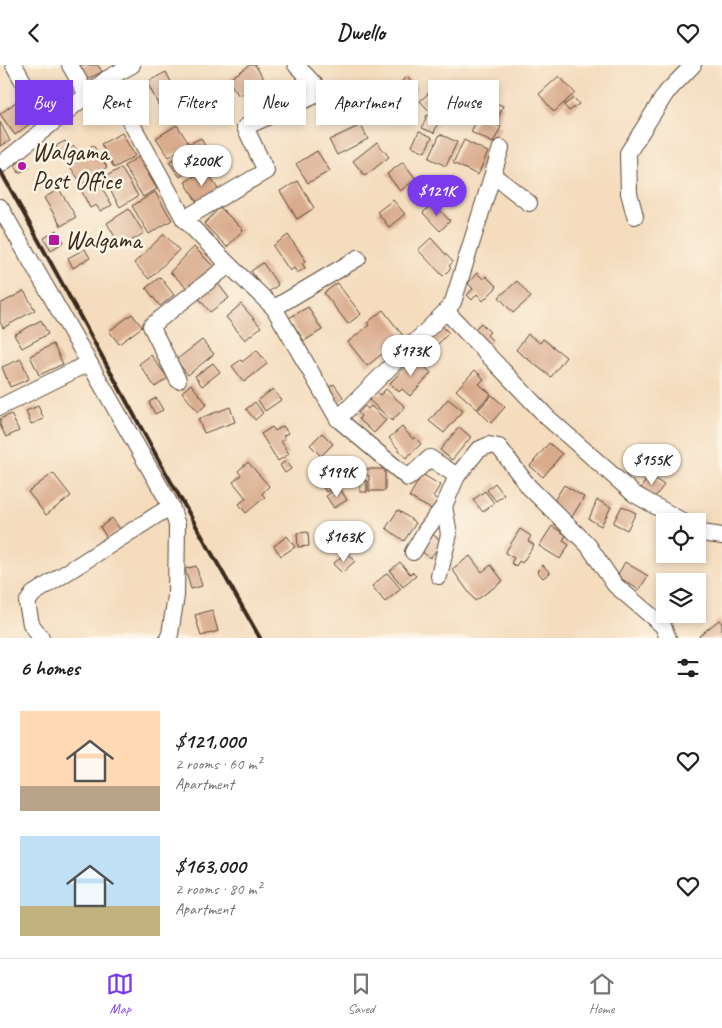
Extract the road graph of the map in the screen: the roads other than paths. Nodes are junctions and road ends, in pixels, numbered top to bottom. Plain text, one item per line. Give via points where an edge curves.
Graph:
1 (14, 65) edge
2 (70, 65) edge
3 (132, 65) edge
4 (296, 65) edge
5 (693, 65) edge
6 (107, 79) joint
7 (83, 88) edge
8 (83, 98) edge
9 (48, 126) junction
10 (501, 148) dead end
11 (0, 165) edge
12 (493, 175) junction
13 (529, 203) dead end
14 (0, 207) edge
15 (635, 216) dead end
16 (184, 219) junction
17 (358, 258) dead end
18 (229, 265) junction
19 (274, 308) junction
20 (446, 311) junction
21 (89, 363) junction
22 (178, 381) dead end
23 (0, 407) edge
24 (338, 419) junction
25 (457, 476) junction
26 (171, 506) junction
27 (444, 506) junction
28 (668, 513) edge
29 (706, 534) edge
30 (722, 536) edge
31 (413, 553) dead end
32 (439, 576) dead end
33 (41, 638) edge
34 (168, 638) edge
35 (668, 638) edge

1 - 9 street
2 - 7 street
3 - 6 street
4 - 16 street via 315,85 318,94 245,127 266,171
5 - 15 street via 666,93 628,153 629,193
6 - 16 street
8 - 9 street
9 - 11 street
10 - 12 street
12 - 13 street
12 - 20 street via 453,302
14 - 21 street
16 - 18 street
17 - 19 street
18 - 19 street
18 - 22 street via 151,326
19 - 24 street
20 - 24 street
20 - 28 street via 548,418 634,494
21 - 23 street
21 - 26 street
24 - 25 street via 408,478 430,458
25 - 27 street
25 - 35 street via 478,451 489,445 499,447 530,487 588,545 615,585 663,626
26 - 33 street via 33,594 27,603 31,624
26 - 34 street via 177,525 176,587
27 - 31 street
27 - 32 street via 450,534
29 - 30 street

